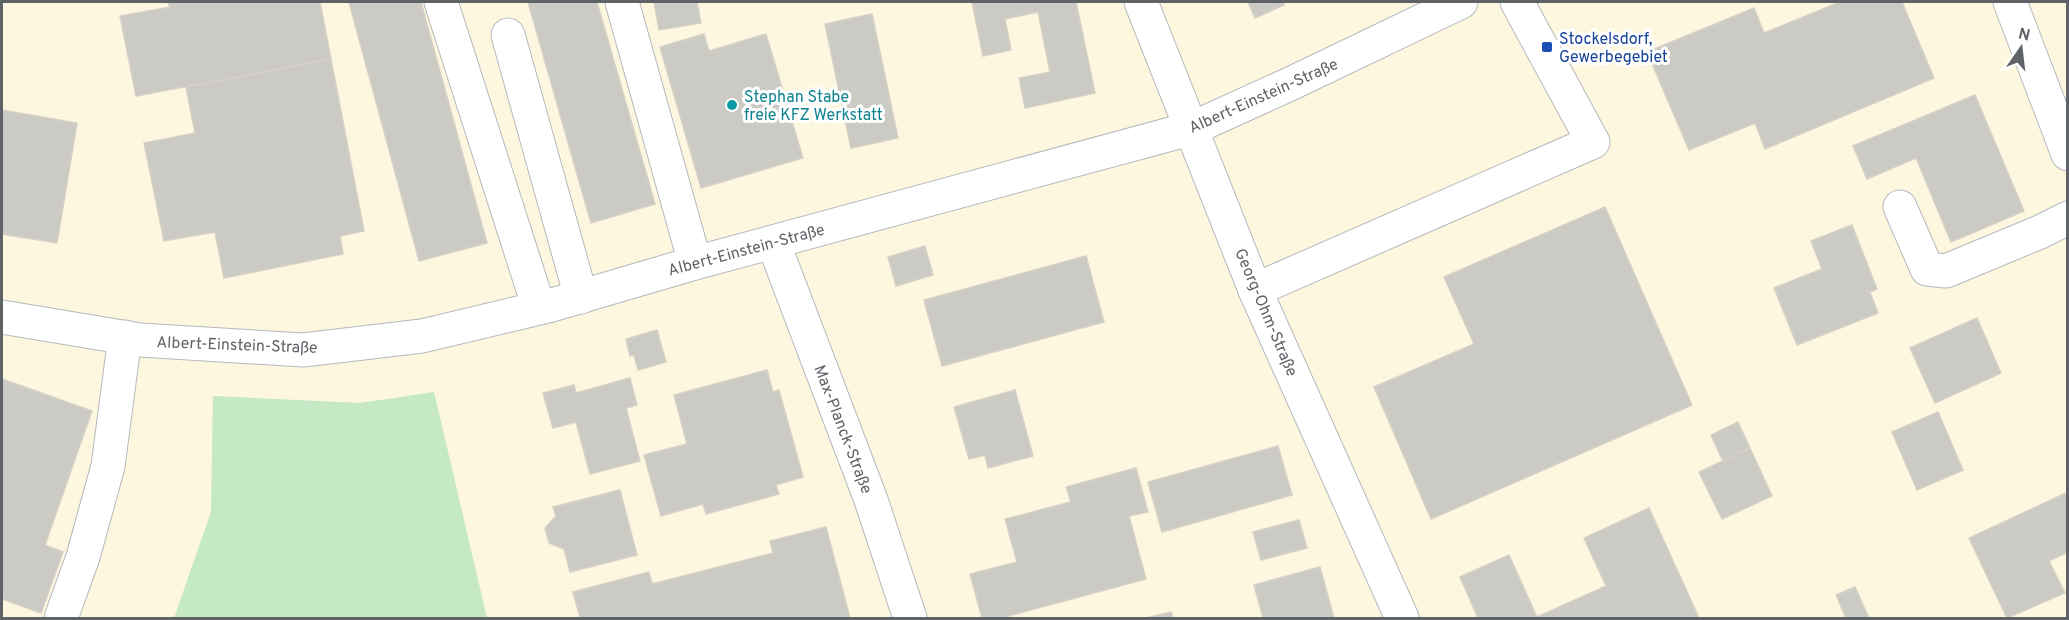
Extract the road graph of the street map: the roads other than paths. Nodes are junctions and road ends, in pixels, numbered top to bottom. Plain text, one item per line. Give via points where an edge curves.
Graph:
1 (441, 2) edge
2 (622, 2) edge
3 (1141, 2) edge
4 (1461, 2) edge
5 (1517, 2) edge
6 (2010, 2) edge
7 (508, 35) dead end
8 (1193, 128) junction
9 (2067, 154) edge
10 (1900, 207) dead end
11 (2067, 218) edge
12 (773, 242) junction
13 (695, 263) junction
14 (1255, 290) junction
15 (581, 297) junction
16 (539, 308) junction
17 (2, 317) edge
18 (125, 337) junction
19 (61, 618) edge
20 (910, 618) edge
21 (1402, 618) edge

1 - 16 street
2 - 13 street
3 - 8 street, Georg-Ohm-Straße
4 - 8 street, Albert-Einstein-Straße
5 - 14 street via 1593,142
6 - 9 street
7 - 15 street
8 - 12 street, Albert-Einstein-Straße
8 - 14 street, Georg-Ohm-Straße
10 - 11 street via 1927,269 1946,271
12 - 13 street, Albert-Einstein-Straße
12 - 20 street, Max-Planck-Straße via 872,500
13 - 15 street, Albert-Einstein-Straße
14 - 21 street, Georg-Ohm-Straße
15 - 16 street, Albert-Einstein-Straße
16 - 18 street, Albert-Einstein-Straße via 422,336 303,350
17 - 18 street, Albert-Einstein-Straße
18 - 19 street via 108,466

